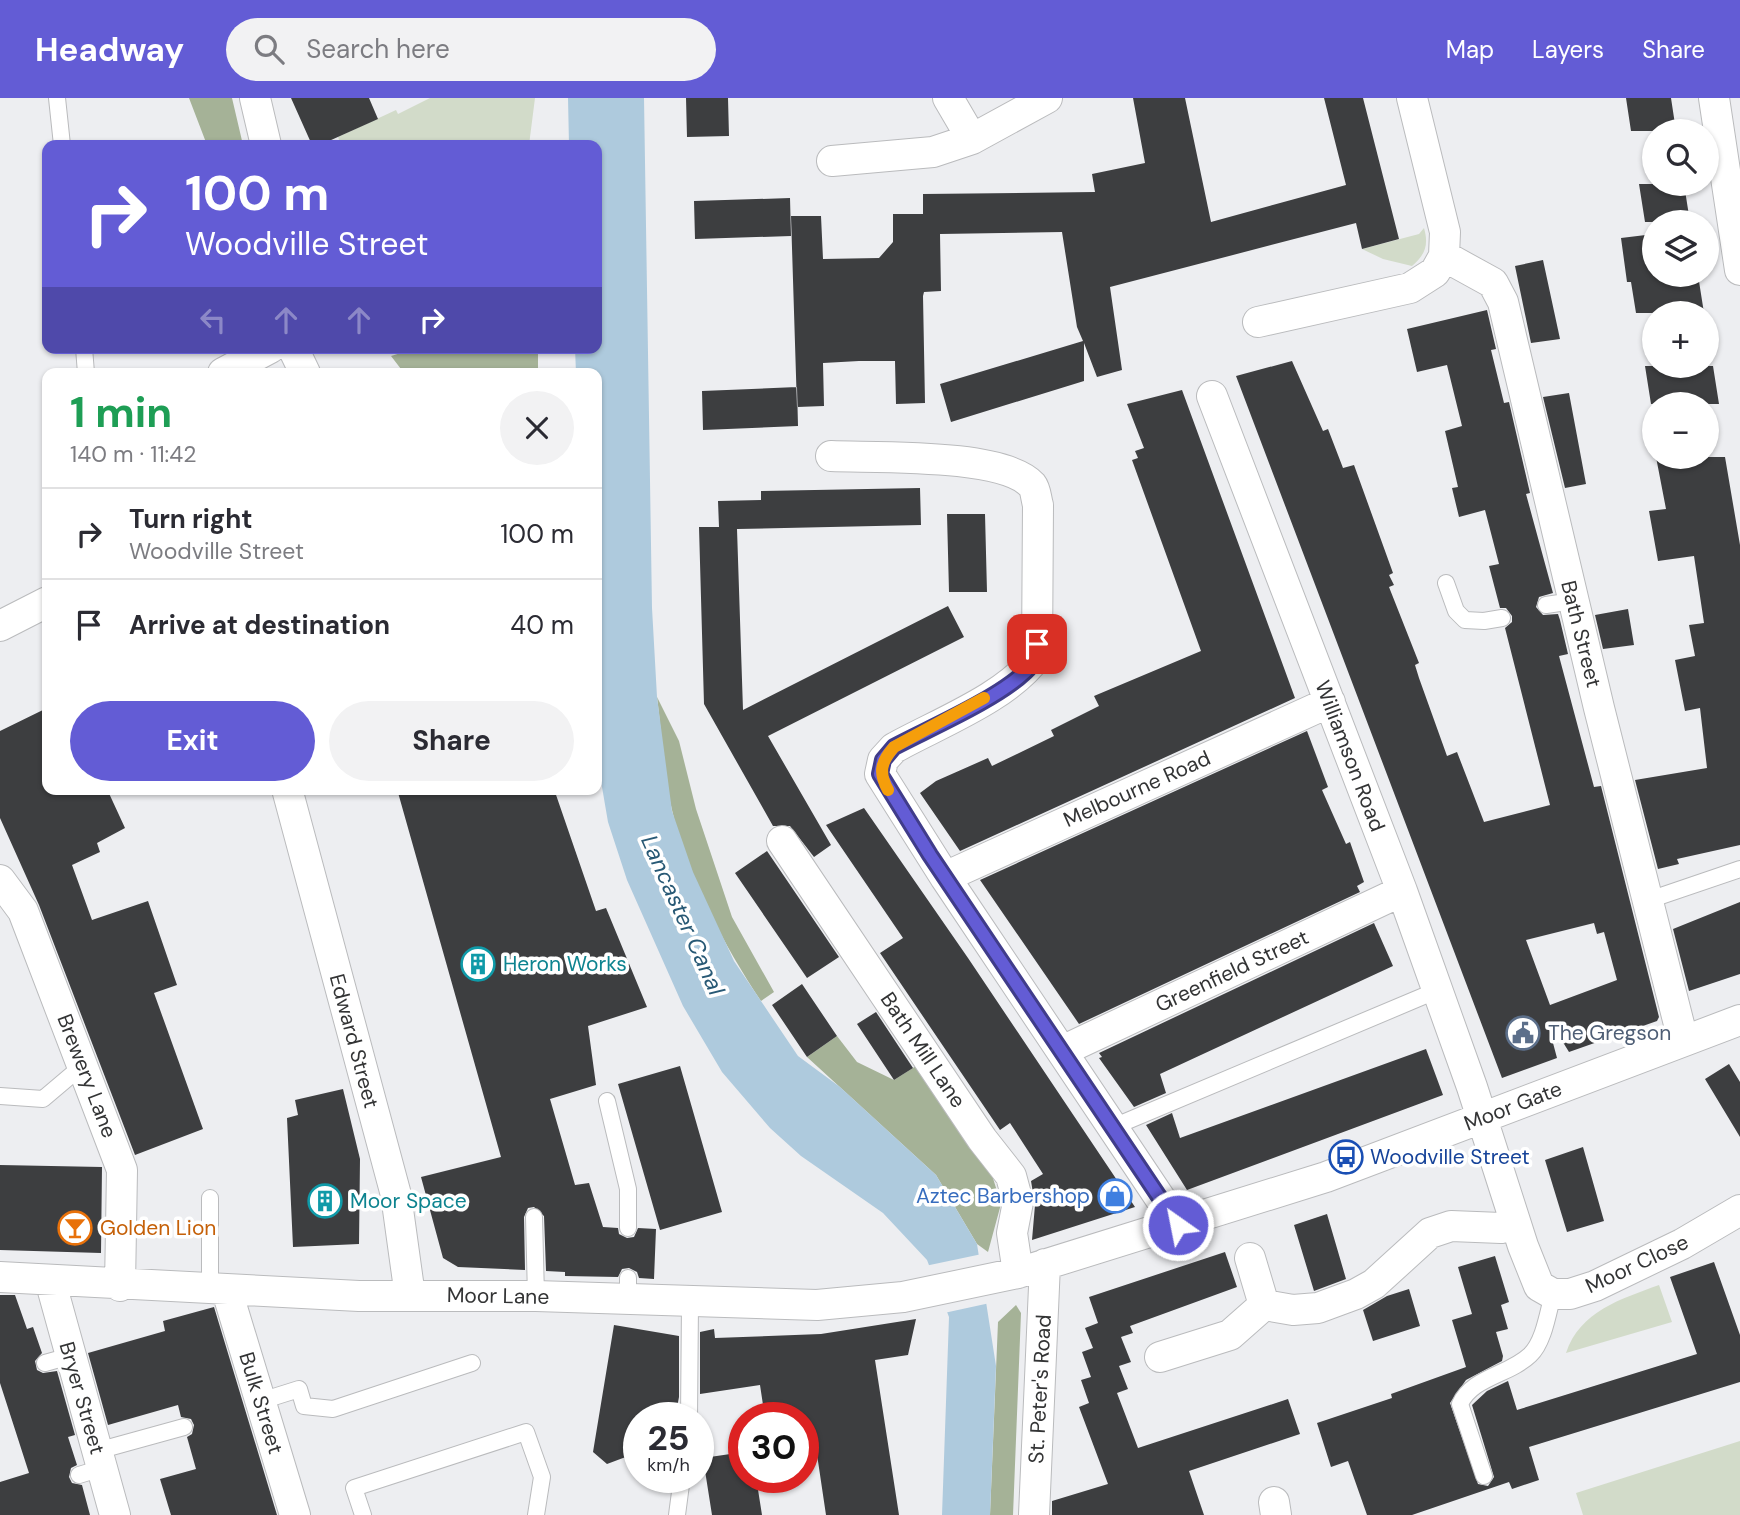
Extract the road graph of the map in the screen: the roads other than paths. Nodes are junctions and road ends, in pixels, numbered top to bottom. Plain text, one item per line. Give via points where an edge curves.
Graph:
1 (57, 98) edge
2 (255, 98) edge
3 (948, 98) edge
4 (1047, 98) edge
5 (1412, 98) edge
6 (1714, 98) edge
7 (972, 139) junction
8 (61, 140) edge
9 (265, 140) edge
10 (832, 161) dead end
11 (1444, 256) junction
12 (1740, 270) edge
13 (1258, 322) dead end
14 (259, 354) edge
15 (232, 368) edge
16 (1212, 397) dead end
17 (831, 456) dead end
18 (1447, 583) dead end
19 (42, 605) edge
20 (1502, 618) dead end
21 (0, 626) edge
22 (1330, 702) junction
23 (289, 795) edge
24 (782, 841) dead end
25 (1740, 869) edge
26 (945, 877) junction
27 (0, 880) edge
28 (1402, 891) junction
29 (1649, 900) junction
30 (1438, 990) junction
31 (1740, 1020) edge
32 (1683, 1040) junction
33 (1062, 1051) junction
34 (82, 1066) junction
35 (0, 1096) edge
36 (607, 1101) dead end
37 (1482, 1118) junction
38 (1113, 1127) junction
39 (210, 1198) dead end
40 (1740, 1210) edge
41 (534, 1217) dead end
42 (1515, 1224) junction
43 (1178, 1225) junction
44 (628, 1228) dead end
45 (1250, 1258) dead end
46 (1019, 1272) junction
47 (0, 1277) edge
48 (50, 1280) junction
49 (120, 1286) junction
50 (218, 1290) junction
51 (1553, 1294) junction
52 (410, 1296) junction
53 (536, 1296) junction
54 (690, 1303) junction
55 (1264, 1305) junction
56 (1160, 1357) dead end
57 (472, 1363) dead end
58 (261, 1401) junction
59 (689, 1402) edge
60 (184, 1427) dead end
61 (93, 1464) junction
62 (1484, 1476) dead end
63 (680, 1493) edge
64 (115, 1515) edge
65 (295, 1515) edge
66 (363, 1515) edge
67 (536, 1515) edge
68 (677, 1515) edge
69 (1034, 1515) edge

1 - 8 lane
2 - 9 street
3 - 7 street
4 - 7 street
5 - 11 street via 1445,232
6 - 12 street
7 - 10 street via 933,152
11 - 13 street via 1435,272 1410,288
11 - 29 street, Bath Street via 1493,283 1503,302 1560,603
14 - 15 street
16 - 22 street, Williamson Road
17 - 26 street via 983,463 1019,475 1034,487 1038,505 1037,656 1009,685 894,747 883,760 880,774 886,787
18 - 20 lane via 1456,611 1465,620
19 - 21 street
22 - 26 street, Melbourne Road
22 - 28 street, Williamson Road
23 - 52 street, Edward Street via 396,1195
24 - 46 street, Bath Mill Lane via 982,1139 1012,1176 1017,1202 1012,1233
25 - 29 lane
26 - 33 street
27 - 34 street, Brewery Lane via 23,911
28 - 30 street, Williamson Road
28 - 33 street, Greenfield Street
29 - 32 street, Bath Street
30 - 37 street, Williamson Road
30 - 38 lane
31 - 32 street, Moor Gate
32 - 37 street, Moor Gate
33 - 38 street
34 - 35 lane via 43,1099
34 - 49 street, Brewery Lane via 122,1170
36 - 44 lane via 628,1189
37 - 42 street
37 - 43 street, Moor Gate via 1326,1177
38 - 43 street
39 - 50 lane
40 - 51 street, Moor Close via 1595,1286
41 - 53 lane
42 - 51 street via 1539,1286
42 - 55 street via 1502,1228 1451,1226 1430,1233 1374,1284 1318,1308
43 - 46 street, Moor Gate
45 - 55 street
46 - 54 street, Moor Lane via 915,1295 817,1305
46 - 69 street, St. Peter's Road
47 - 48 street, Moor Lane
48 - 49 street, Moor Lane
48 - 61 street, Bryer Street via 57,1359
49 - 50 street, Moor Lane
50 - 52 street, Moor Lane
50 - 58 street, Bulk Street
51 - 62 lane via 1532,1354 1465,1392 1460,1404
52 - 53 street, Moor Lane
53 - 54 street, Moor Lane via 628,1289
54 - 59 lane
55 - 56 street via 1230,1335
57 - 58 lane via 333,1409 304,1405 299,1389
58 - 65 street, Bulk Street
60 - 61 lane
61 - 64 street, Bryer Street
63 - 68 lane
66 - 67 lane via 354,1488 526,1432 542,1477

